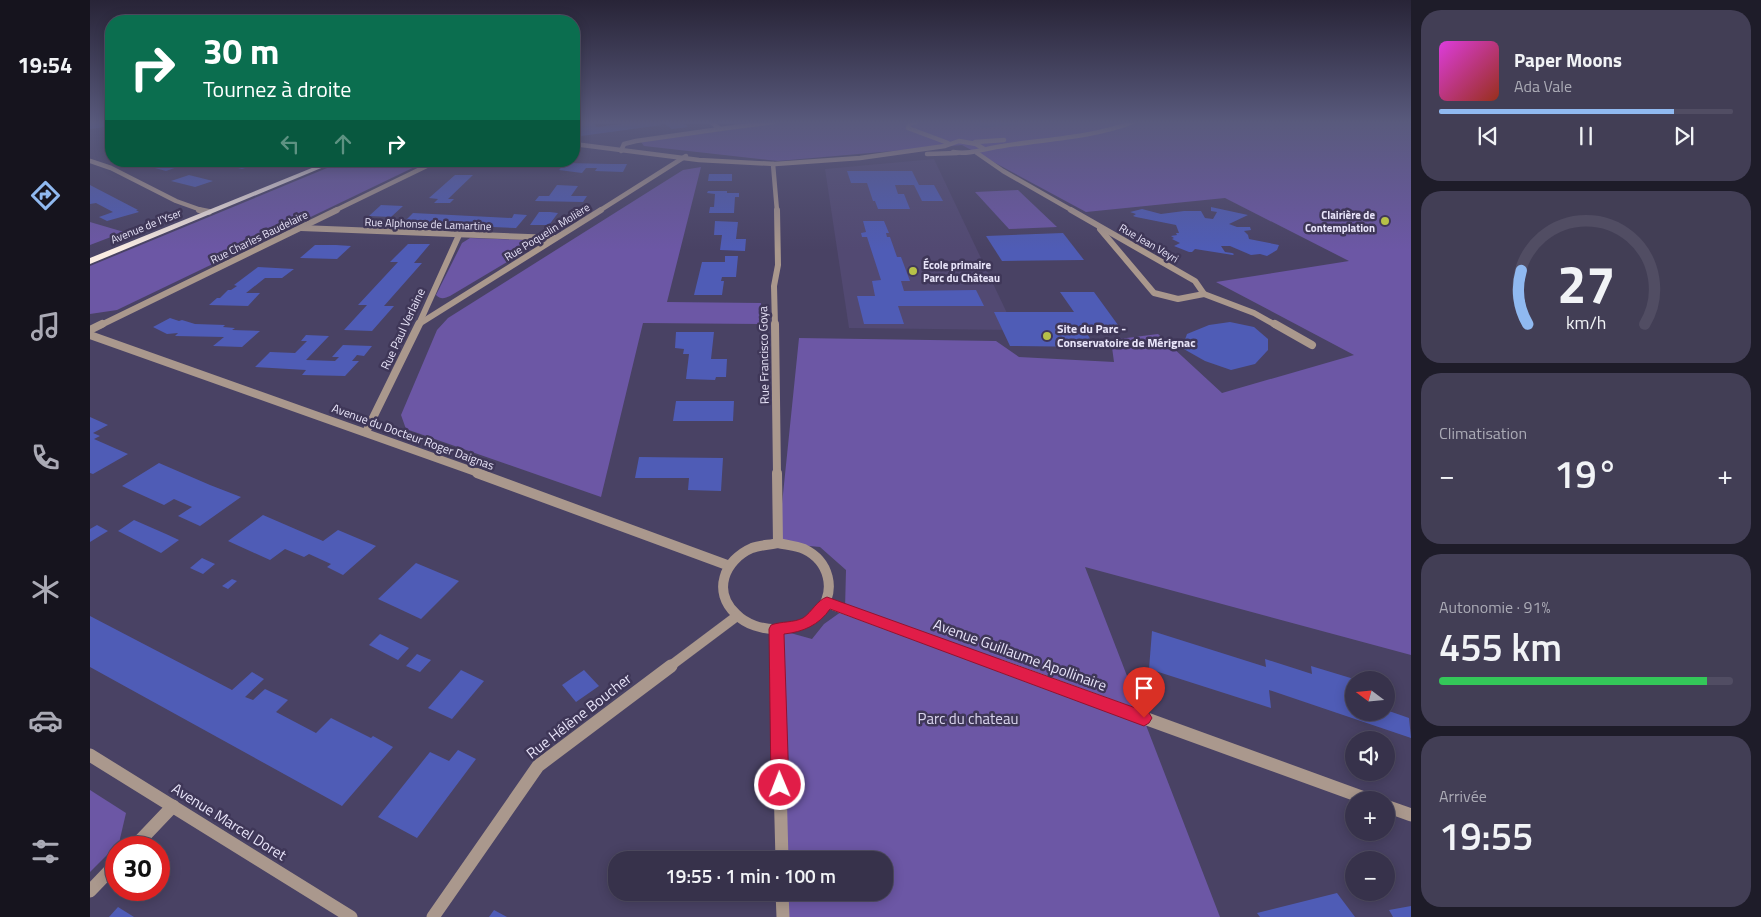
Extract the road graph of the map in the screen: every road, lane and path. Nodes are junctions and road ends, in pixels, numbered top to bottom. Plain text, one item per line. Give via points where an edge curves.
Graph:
1 (673, 165) edge
2 (760, 165) edge
3 (784, 165) edge
4 (791, 165) edge
5 (994, 165) edge
6 (774, 166) junction
7 (107, 167) edge
8 (306, 167) edge
9 (320, 167) edge
10 (425, 167) edge
11 (197, 210) junction
12 (210, 212) junction
13 (1096, 225) junction
14 (300, 228) junction
15 (459, 235) junction
16 (556, 238) junction
17 (90, 252) edge
18 (90, 260) edge
19 (1204, 294) junction
20 (419, 324) junction
21 (90, 330) edge
22 (90, 335) edge
23 (1312, 345) dead end
24 (366, 432) junction
25 (778, 543) junction
26 (727, 565) junction
27 (827, 602) junction
28 (737, 616) junction
29 (776, 629) junction
30 (90, 755) edge
31 (1345, 791) edge
32 (173, 806) junction
33 (1395, 809) edge
34 (1411, 815) edge
35 (144, 836) edge
36 (782, 851) edge
37 (105, 875) edge
38 (90, 891) edge
39 (782, 901) edge
40 (351, 917) edge
41 (433, 917) edge
42 (783, 917) edge

1 - 16 street, Rue Poquelin Molière
2 - 6 street
3 - 6 street
4 - 6 street
5 - 13 street, Rue Jean Veyri
6 - 25 street, Rue Francisco Goya via 778,265 774,286
7 - 11 street
8 - 11 main road, Avenue de l'Yser
9 - 12 main road, Avenue de l'Yser
10 - 14 street, Rue Charles Baudelaire
11 - 12 street, Avenue de l'Yser
11 - 17 main road, Avenue de l'Yser
12 - 18 main road, Avenue de l'Yser
13 - 19 street, Rue Jean Veyri via 1195,281
13 - 19 street via 1154,293 1178,299
14 - 15 street, Rue Alphonse de Lamartine
14 - 21 street, Rue Charles Baudelaire
15 - 16 street, Rue Alphonse de Lamartine
15 - 20 street, Rue Paul Verlaine
16 - 20 street, Rue Poquelin Molière
19 - 23 street, Rue Jean Veyri via 1254,314
20 - 24 street, Rue Paul Verlaine
22 - 24 street, Avenue du Docteur Roger Daignas
24 - 26 street, Avenue du Docteur Roger Daignas
25 - 26 street via 749,548
25 - 27 street via 809,552 821,562 831,589
26 - 28 street via 721,591 726,604
27 - 29 street via 808,622
27 - 31 street, Avenue Guillaume Apollinaire
28 - 29 street via 748,623
28 - 41 street, Rue Hélène Boucher via 538,766
29 - 36 street
30 - 32 street, Avenue Marcel Doret
32 - 35 street
32 - 40 street, Avenue Marcel Doret
33 - 34 street
37 - 38 street
39 - 42 street

